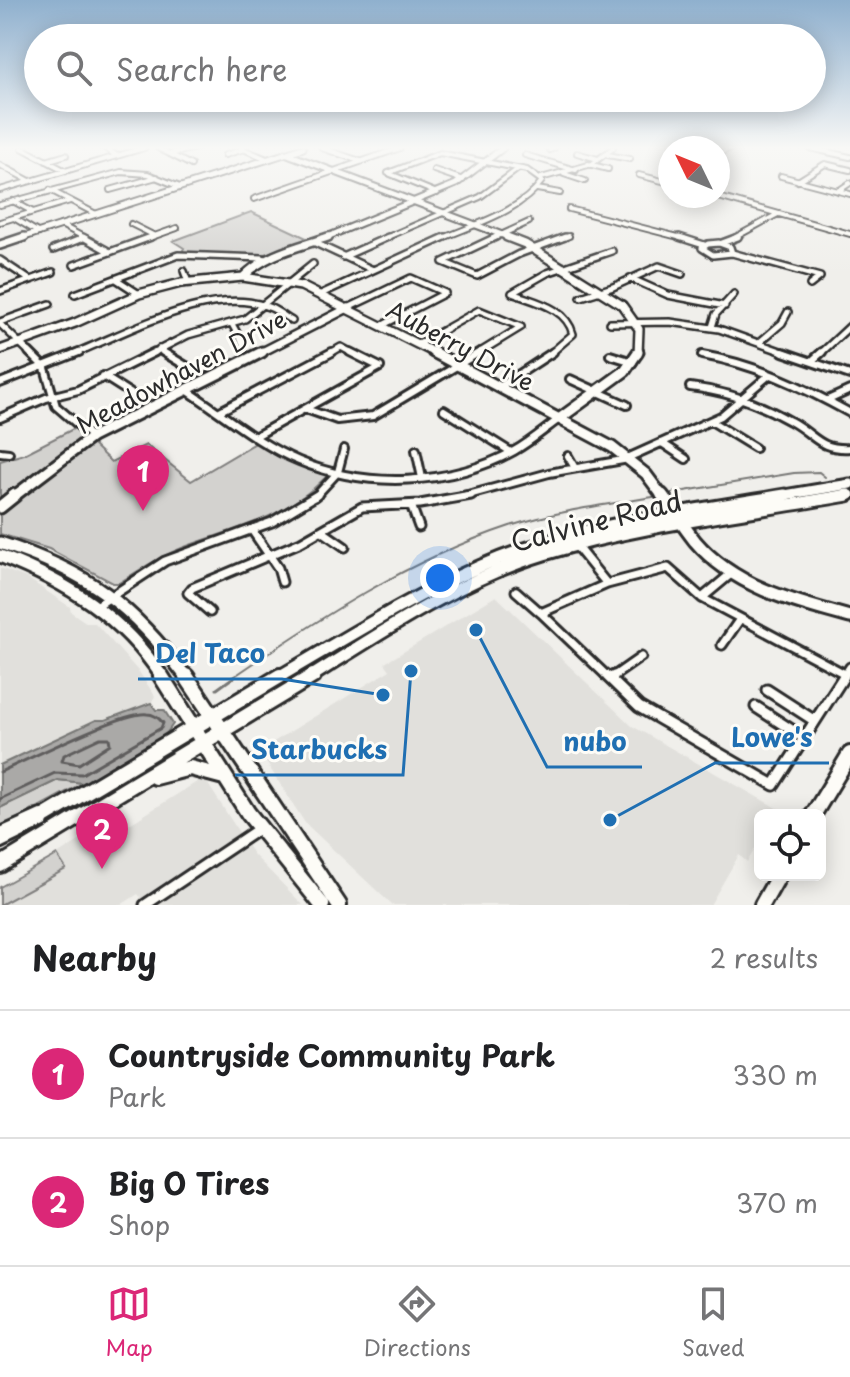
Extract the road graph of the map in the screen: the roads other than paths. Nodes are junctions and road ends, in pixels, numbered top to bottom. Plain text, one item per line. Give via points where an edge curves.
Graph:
1 (50, 190) joint
2 (170, 190) edge
3 (279, 190) edge
4 (380, 190) edge
5 (430, 190) edge
6 (443, 190) edge
7 (491, 190) edge
8 (535, 190) edge
9 (544, 190) edge
10 (835, 190) edge
11 (838, 191) joint
12 (437, 193) junction
13 (560, 193) dead end
14 (850, 194) edge
15 (715, 196) edge
16 (254, 199) dead end
17 (13, 201) junction
18 (70, 201) junction
19 (412, 203) junction
20 (0, 205) edge
21 (569, 209) dead end
22 (33, 212) junction
23 (96, 214) junction
24 (442, 214) junction
25 (778, 214) junction
26 (625, 215) dead end
27 (14, 218) junction
28 (0, 222) edge
29 (529, 222) dead end
30 (617, 222) junction
31 (131, 224) dead end
32 (61, 225) junction
33 (474, 225) junction
34 (177, 228) dead end
35 (756, 231) junction
36 (39, 233) junction
37 (500, 234) junction
38 (850, 234) edge
39 (155, 236) junction
40 (569, 236) dead end
41 (83, 238) junction
42 (313, 242) junction
43 (719, 243) junction
44 (0, 245) edge
45 (704, 245) junction
46 (536, 249) junction
47 (53, 250) dead end
48 (731, 250) junction
49 (612, 251) dead end
50 (110, 252) junction
51 (343, 257) junction
52 (263, 258) junction
53 (0, 260) edge
54 (754, 261) junction
55 (313, 264) dead end
56 (7, 265) junction
57 (74, 265) dead end
58 (748, 265) dead end
59 (0, 267) edge
60 (564, 267) junction
61 (373, 270) junction
62 (184, 271) dead end
63 (53, 272) dead end
64 (682, 274) dead end
65 (243, 277) junction
66 (630, 278) junction
67 (116, 279) junction
68 (30, 280) junction
69 (188, 282) junction
70 (289, 283) junction
71 (810, 285) dead end
72 (0, 291) edge
73 (601, 291) junction
74 (75, 294) dead end
75 (139, 294) junction
76 (321, 294) junction
77 (734, 294) dead end
78 (581, 297) dead end
79 (50, 304) dead end
80 (725, 306) junction
81 (263, 307) junction
82 (348, 308) junction
83 (788, 312) dead end
84 (292, 321) dead end
85 (0, 323) edge
86 (610, 323) dead end
87 (636, 323) junction
88 (232, 324) junction
89 (383, 325) junction
90 (850, 326) edge
91 (712, 327) junction
92 (761, 341) junction
93 (20, 342) junction
94 (243, 344) dead end
95 (419, 344) junction
96 (159, 349) junction
97 (0, 350) edge
98 (610, 355) dead end
99 (702, 355) dead end
100 (813, 360) junction
101 (633, 362) junction
102 (42, 365) junction
103 (458, 365) junction
104 (191, 369) dead end
105 (850, 375) edge
106 (103, 376) junction
107 (768, 376) junction
108 (570, 379) dead end
109 (0, 383) edge
110 (690, 387) dead end
111 (498, 388) junction
112 (185, 389) junction
113 (850, 390) edge
114 (597, 391) junction
115 (133, 395) dead end
116 (52, 397) junction
117 (743, 399) junction
118 (828, 400) junction
119 (627, 405) dead end
120 (306, 409) junction
121 (444, 410) dead end
122 (220, 411) junction
123 (850, 413) edge
124 (0, 418) edge
125 (559, 419) junction
126 (711, 421) junction
127 (256, 436) junction
128 (92, 437) junction
129 (662, 443) junction
130 (755, 448) dead end
131 (850, 448) edge
132 (344, 449) dead end
133 (416, 450) dead end
134 (0, 452) edge
135 (511, 452) junction
136 (9, 453) dead end
137 (568, 456) dead end
138 (629, 458) junction
139 (686, 459) dead end
140 (575, 468) junction
141 (337, 472) junction
142 (422, 478) junction
143 (850, 484) edge
144 (850, 495) edge
145 (411, 505) junction
146 (0, 507) edge
147 (678, 520) junction
148 (419, 527) dead end
149 (252, 530) junction
150 (322, 531) junction
151 (0, 543) edge
152 (345, 547) dead end
153 (577, 547) junction
154 (0, 556) edge
155 (270, 556) junction
156 (732, 573) junction
157 (282, 582) dead end
158 (607, 584) junction
159 (516, 591) dead end
160 (111, 596) junction
161 (702, 598) junction
162 (98, 605) junction
163 (210, 612) dead end
164 (541, 613) junction
165 (850, 617) edge
166 (740, 619) junction
167 (722, 645) dead end
168 (641, 657) dead end
169 (848, 671) edge
170 (610, 679) junction
171 (767, 690) dead end
172 (756, 707) dead end
173 (213, 716) junction
174 (815, 721) junction
175 (195, 727) junction
176 (223, 732) junction
177 (804, 738) junction
178 (205, 743) junction
179 (850, 754) edge
180 (224, 777) junction
181 (136, 784) junction
182 (817, 809) edge
183 (40, 819) joint
184 (260, 828) junction
185 (0, 840) edge
186 (0, 865) edge
187 (776, 881) edge
188 (145, 905) edge
189 (322, 905) edge
190 (339, 905) edge
191 (762, 905) edge

1 - 17 street
1 - 18 street
2 - 23 street
3 - 16 street
4 - 19 street
5 - 12 street
6 - 12 street
7 - 24 street
8 - 33 street
9 - 13 street
10 - 11 street
11 - 14 street
12 - 19 street
15 - 25 street
17 - 20 street
17 - 22 street
18 - 22 street
18 - 23 street
19 - 24 street
19 - 42 street
21 - 30 street
22 - 27 street
23 - 32 street
24 - 33 street
24 - 51 street
25 - 35 street
25 - 38 street
26 - 30 street
27 - 28 street
27 - 36 street
29 - 37 street
30 - 45 street
31 - 39 street
32 - 36 street
32 - 41 street
33 - 37 street
33 - 61 street
34 - 39 street
35 - 43 street
35 - 48 street
36 - 44 street
37 - 46 street
37 - 46 street via 443,262 477,276
39 - 50 street
40 - 46 street
41 - 47 street
41 - 50 street
42 - 51 street
42 - 52 street
43 - 45 street
43 - 48 street
45 - 48 street via 703,250 713,255
46 - 60 street
48 - 54 street
49 - 60 street
50 - 57 street
51 - 61 street
52 - 65 street
52 - 67 street via 180,255
53 - 56 street
54 - 58 street
54 - 71 street via 820,277
55 - 70 street
56 - 59 street
56 - 68 street
60 - 73 street
60 - 111 street via 512,293 565,316 572,336
61 - 76 street
62 - 69 street
63 - 68 street
64 - 66 street via 659,266
65 - 69 street, Auberry Drive
65 - 70 street, Auberry Drive
66 - 73 street
66 - 80 street via 668,295
67 - 74 street
67 - 75 street
68 - 72 street
69 - 75 street, Auberry Drive
70 - 76 street, Auberry Drive
70 - 81 street
73 - 78 street
73 - 87 street
75 - 93 street, Auberry Drive
76 - 82 street, Auberry Drive
77 - 80 street
79 - 85 street
80 - 91 street
81 - 84 street
81 - 88 street
81 - 102 street via 224,303 177,310
82 - 89 street, Auberry Drive
82 - 89 street via 411,278 445,293
82 - 112 street, Meadowhaven Drive
83 - 92 street
85 - 93 street
86 - 87 street
87 - 91 street
87 - 101 street via 641,345
88 - 94 street
88 - 96 street
89 - 95 street, Auberry Drive
90 - 100 street
91 - 92 street
92 - 100 street
93 - 97 street, Auberry Drive
93 - 102 street
95 - 103 street, Auberry Drive
95 - 103 street via 479,310 521,327
96 - 104 street
96 - 106 street
98 - 101 street
99 - 107 street
100 - 105 street
101 - 114 street
102 - 109 street
102 - 116 street
103 - 111 street, Auberry Drive
103 - 120 street via 367,417 331,419
106 - 115 street
106 - 116 street
107 - 117 street
107 - 118 street
108 - 114 street
110 - 117 street
111 - 125 street, Auberry Drive
112 - 122 street
112 - 128 street, Meadowhaven Drive
113 - 118 street
114 - 119 street
114 - 125 street
116 - 124 street
116 - 128 street via 61,412
117 - 126 street
117 - 131 street via 791,421 831,449
118 - 123 street
120 - 122 street via 380,367 341,347
120 - 127 street
121 - 135 street
122 - 127 street
125 - 135 street
125 - 138 street, Auberry Drive
126 - 129 street
126 - 130 street
127 - 141 street via 302,462
128 - 146 street, Meadowhaven Drive
129 - 138 street
129 - 139 street
132 - 141 street
133 - 142 street
134 - 136 street
135 - 142 street via 466,470
137 - 140 street
138 - 140 street
138 - 147 street, Auberry Drive
140 - 145 street
141 - 142 street
141 - 149 street via 305,503
143 - 147 street, Calvine Road
144 - 147 street, Calvine Road
145 - 148 street
145 - 150 street via 362,507
147 - 153 street, Calvine Road
147 - 156 street, Auberry Drive
147 - 173 street, Calvine Road via 619,524 482,565 402,604
149 - 155 street
149 - 160 street via 165,562
150 - 152 street
150 - 155 street
151 - 160 street via 60,565
153 - 158 street
153 - 176 street, Calvine Road via 502,570 418,609
154 - 162 street via 57,577
155 - 157 street
155 - 163 street via 192,588 192,599
156 - 161 street
156 - 165 street, Auberry Drive via 785,600
158 - 161 street via 668,568
158 - 164 street
159 - 164 street
160 - 162 street
160 - 173 street via 153,637
161 - 166 street
162 - 175 street via 148,655
164 - 170 street
166 - 167 street
166 - 169 street
168 - 170 street
169 - 174 street
170 - 177 street via 640,708 774,785
171 - 174 street
172 - 177 street
173 - 175 street, Calvine Road
173 - 176 street
174 - 177 street
175 - 178 street
175 - 183 street, Calvine Road
176 - 178 street, Calvine Road
176 - 190 street
178 - 180 street
178 - 181 street, Calvine Road
179 - 182 street
180 - 181 street via 199,767
180 - 184 street
181 - 186 street, Calvine Road
183 - 185 highway
184 - 188 street
184 - 189 street
187 - 191 street

